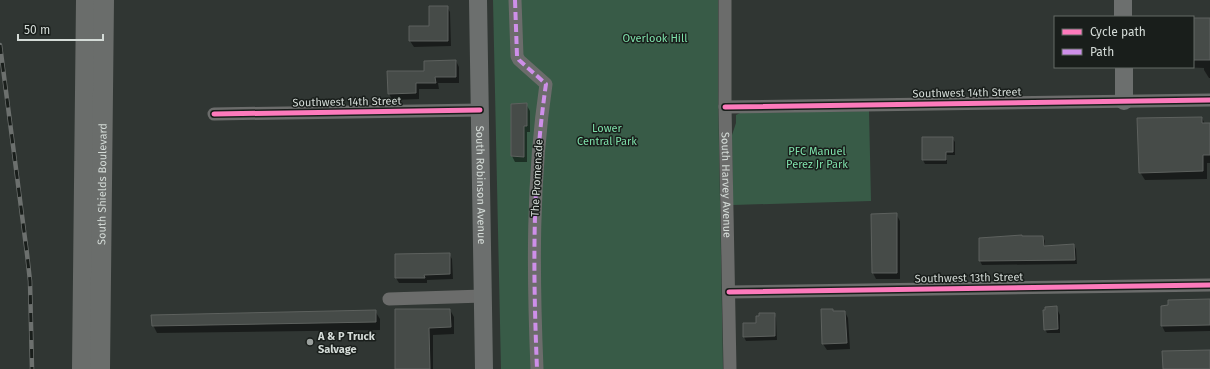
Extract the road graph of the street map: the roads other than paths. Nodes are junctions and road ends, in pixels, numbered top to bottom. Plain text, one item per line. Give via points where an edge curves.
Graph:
1 (86, 0) edge
2 (104, 0) edge
3 (478, 0) edge
4 (515, 0) edge
5 (725, 0) edge
6 (1123, 0) edge
7 (1123, 16) edge
8 (1124, 68) edge
9 (1210, 100) edge
10 (1124, 101) junction
11 (725, 107) junction
12 (480, 110) junction
13 (214, 114) dead end
14 (1210, 285) edge
15 (729, 292) junction
16 (483, 296) junction
17 (389, 298) dead end
18 (82, 369) edge
19 (100, 369) edge
20 (484, 369) edge
21 (537, 369) edge
22 (730, 369) edge

1 - 18 main road, South Shields Boulevard
2 - 19 main road, South Shields Boulevard
3 - 12 main road, South Robinson Avenue
4 - 21 street, The Promenade via 517,56 546,84 535,190 534,285
5 - 11 street, South Harvey Avenue
6 - 7 main road
8 - 10 main road
9 - 10 street, Southwest 14th Street
10 - 11 street, Southwest 14th Street
11 - 15 street, South Harvey Avenue
12 - 13 street, Southwest 14th Street
12 - 16 main road, South Robinson Avenue
14 - 15 street, Southwest 13th Street
15 - 22 street, South Harvey Avenue
16 - 17 street
16 - 20 main road, South Robinson Avenue

